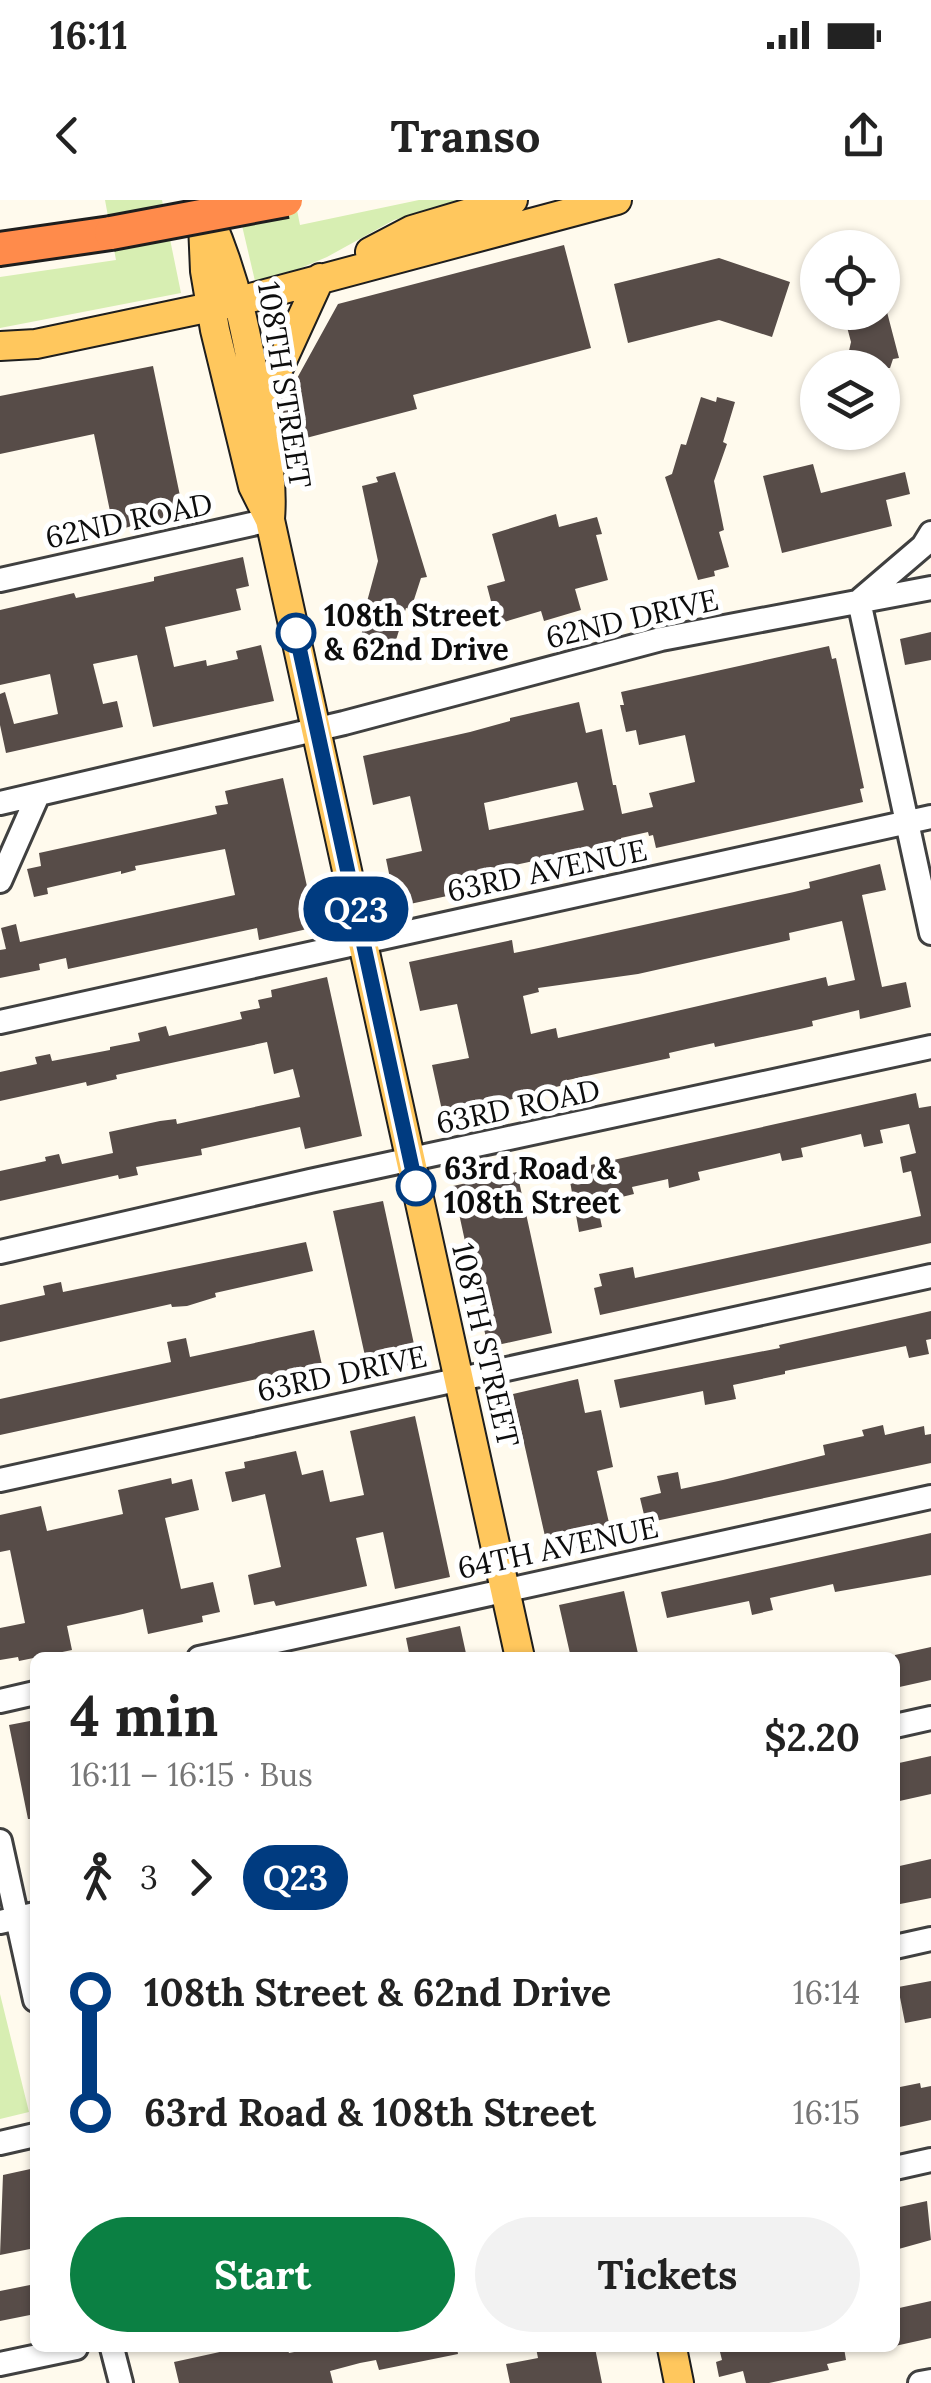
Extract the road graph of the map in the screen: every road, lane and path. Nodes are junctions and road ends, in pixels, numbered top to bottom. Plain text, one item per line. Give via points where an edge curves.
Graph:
1 (286, 200) edge
2 (513, 200) edge
3 (617, 200) edge
4 (203, 203) edge
5 (0, 250) edge
6 (320, 278) junction
7 (239, 301) junction
8 (211, 308) junction
9 (36, 344) junction
10 (0, 346) edge
11 (0, 355) edge
12 (260, 410) junction
13 (270, 520) junction
14 (931, 533) edge
15 (0, 580) edge
16 (931, 588) edge
17 (859, 601) junction
18 (317, 730) junction
19 (38, 795) junction
20 (0, 803) edge
21 (931, 817) edge
22 (907, 822) junction
23 (0, 880) edge
24 (931, 933) edge
25 (363, 942) junction
26 (0, 1022) edge
27 (931, 1047) edge
28 (411, 1161) junction
29 (0, 1252) edge
30 (931, 1276) edge
31 (460, 1379) junction
32 (0, 1480) edge
33 (931, 1497) edge
34 (506, 1590) junction
35 (226, 1652) edge
36 (519, 1652) edge
37 (30, 1694) edge
38 (0, 1701) edge
39 (931, 1718) edge
40 (900, 1725) edge
41 (0, 1840) edge
42 (17, 1918) edge
43 (931, 1939) edge
44 (900, 1946) edge
45 (30, 1977) edge
46 (30, 2137) edge
47 (0, 2143) edge
48 (931, 2160) edge
49 (900, 2167) edge
50 (57, 2352) edge
51 (113, 2352) edge
52 (673, 2352) edge
53 (0, 2364) edge
54 (931, 2380) edge
55 (122, 2383) edge
56 (680, 2383) edge
57 (920, 2383) edge

1 - 5 highway, bridge
2 - 6 main road via 412,230
3 - 6 main road
4 - 7 main road, 108TH STREET
4 - 8 main road, 108TH STREET
6 - 7 main road
6 - 12 main road
7 - 8 main road
7 - 12 main road, 108TH STREET
8 - 9 main road
8 - 13 main road, 108TH STREET via 254,486
9 - 10 main road
9 - 11 street
12 - 13 main road, 108TH STREET via 273,484
13 - 15 street, 62ND ROAD
13 - 18 main road, 108TH STREET
14 - 17 street
16 - 17 street, 62ND DRIVE
17 - 18 street, 62ND DRIVE via 661,639
17 - 22 street
18 - 19 street, 62ND DRIVE
18 - 25 main road, 108TH STREET
19 - 20 street, 62ND DRIVE
19 - 23 street
21 - 22 street, 63RD AVENUE
22 - 24 street
22 - 25 street, 63RD AVENUE
25 - 26 street, 63RD AVENUE
25 - 28 main road, 108TH STREET
27 - 28 street, 63RD ROAD
28 - 29 street, 63RD ROAD
28 - 31 main road, 108TH STREET
30 - 31 street, 63RD DRIVE
31 - 32 street, 63RD DRIVE
31 - 34 main road, 108TH STREET
33 - 34 street, 64TH AVENUE
34 - 35 street, 64TH AVENUE
34 - 36 main road, 108TH STREET
37 - 38 street
39 - 40 street
41 - 42 street
42 - 45 street
43 - 44 street
46 - 47 street
48 - 49 street
50 - 53 street
51 - 55 street
52 - 56 main road
54 - 57 street

